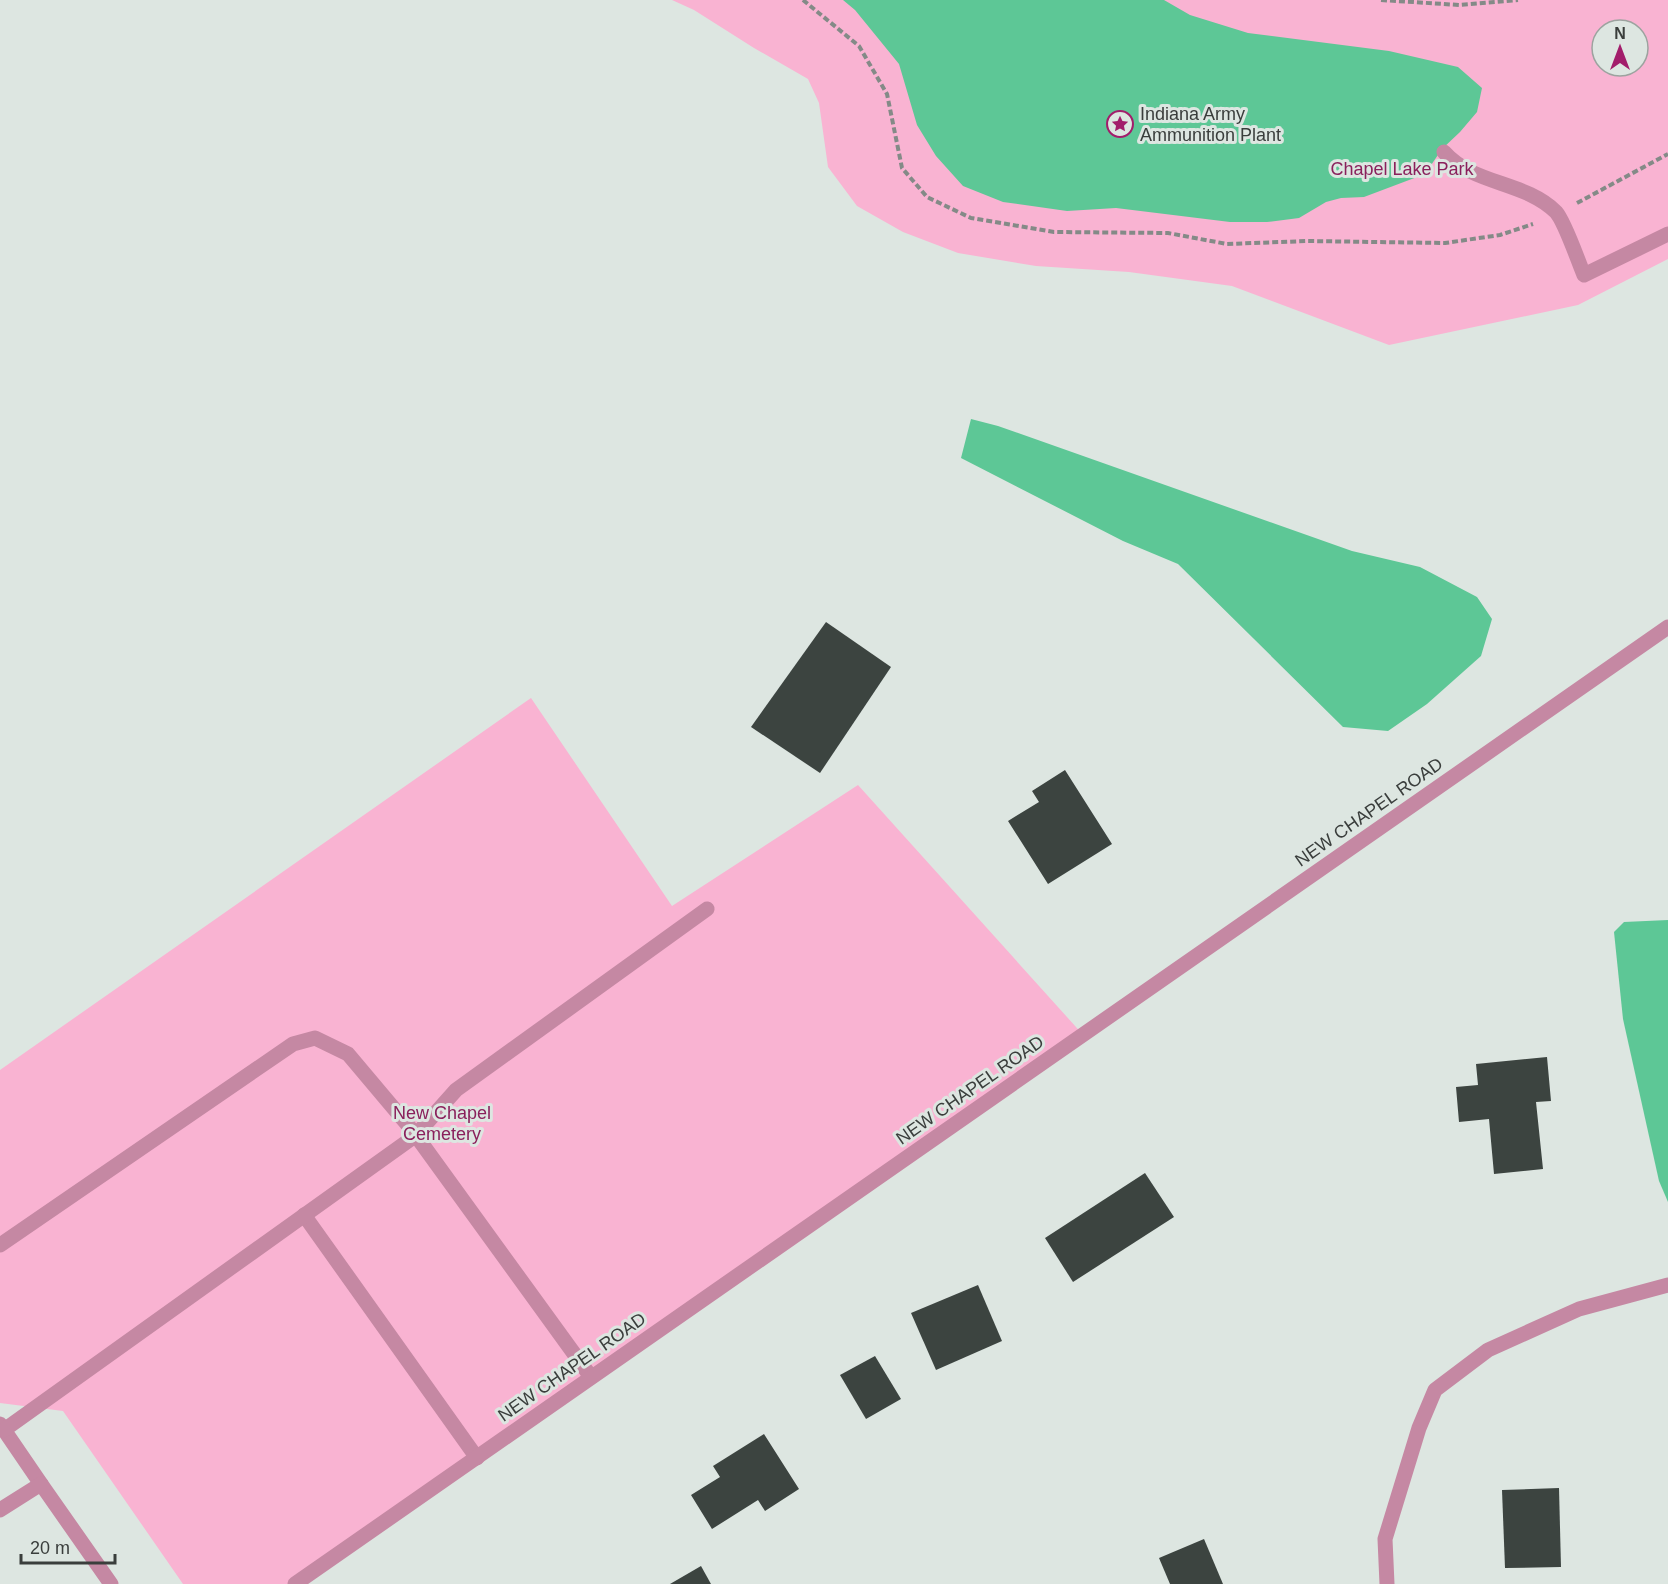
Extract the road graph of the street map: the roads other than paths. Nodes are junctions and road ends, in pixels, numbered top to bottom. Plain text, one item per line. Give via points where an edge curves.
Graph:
1 (1444, 152) dead end
2 (1668, 234) edge
3 (1668, 627) edge
4 (707, 909) dead end
5 (415, 1136) junction
6 (304, 1215) junction
7 (0, 1245) edge
8 (1668, 1285) edge
9 (591, 1377) junction
10 (2, 1427) edge
11 (477, 1458) junction
12 (41, 1484) junction
13 (0, 1510) edge
14 (111, 1584) edge
15 (295, 1584) edge
16 (1386, 1584) edge

1 - 2 street via 1451,161 1535,196 1558,214 1584,275
3 - 9 street, NEW CHAPEL ROAD
4 - 5 street via 456,1090
5 - 6 street
5 - 7 street via 348,1054 315,1038 294,1044
5 - 9 street
6 - 10 street
6 - 11 street
8 - 16 street via 1579,1309 1488,1350 1435,1390 1419,1428 1385,1539
9 - 11 street, NEW CHAPEL ROAD
10 - 12 street
11 - 15 street, NEW CHAPEL ROAD
12 - 13 street
12 - 14 street

